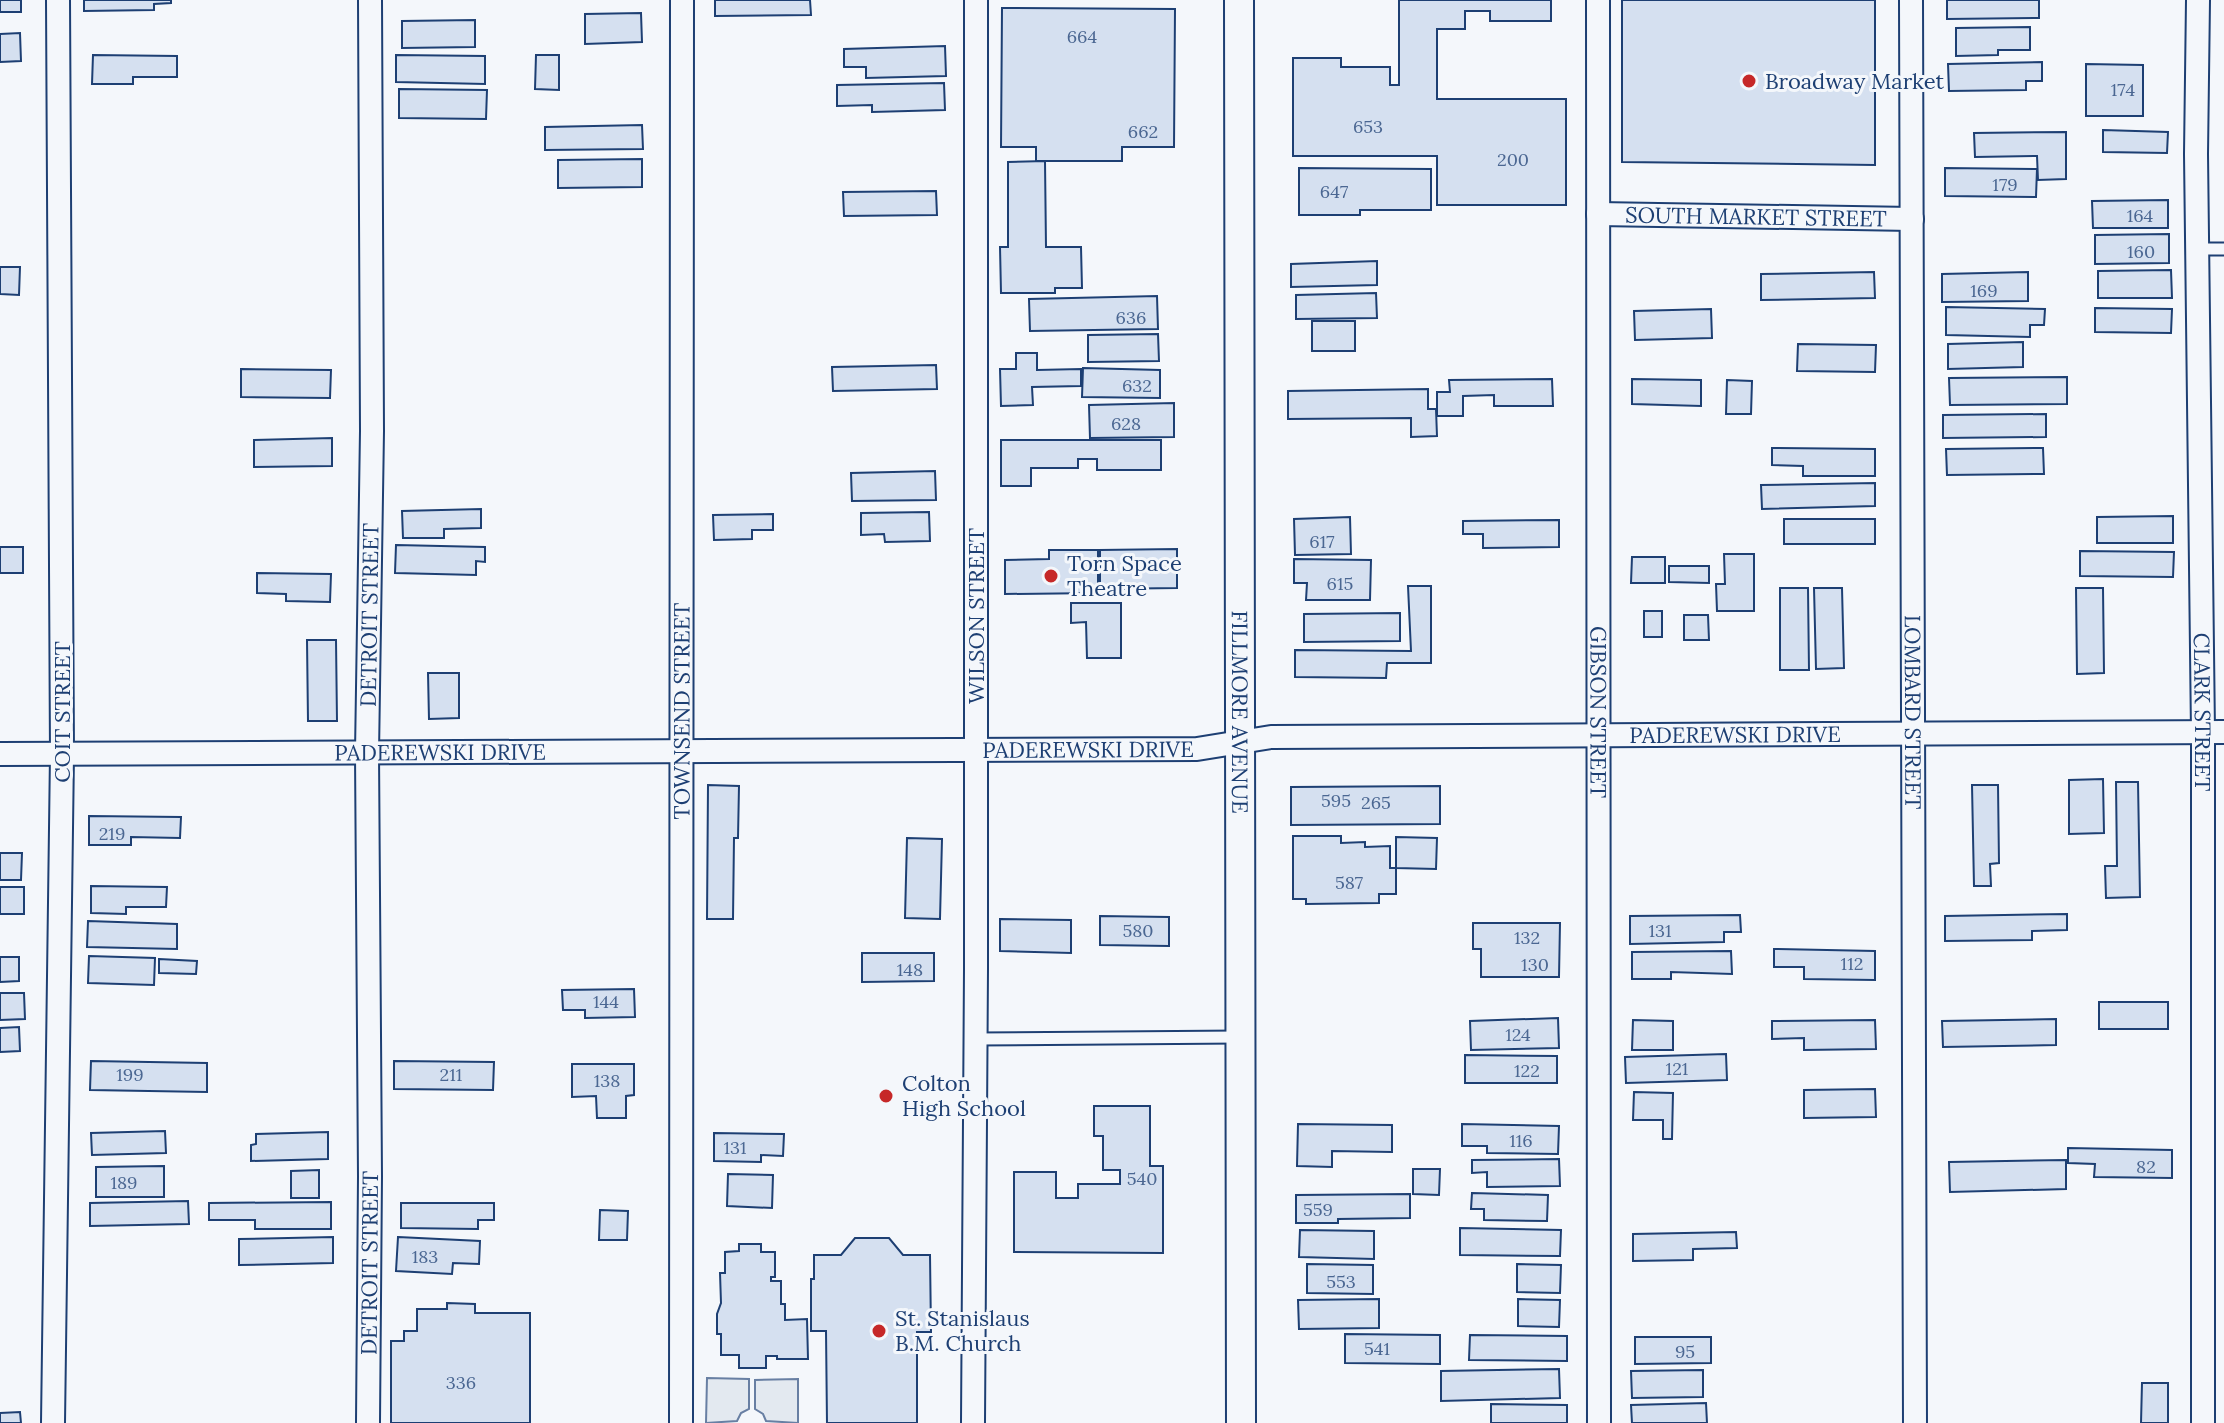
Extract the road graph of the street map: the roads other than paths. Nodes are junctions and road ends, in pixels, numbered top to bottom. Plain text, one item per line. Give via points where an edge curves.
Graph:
1 (58, 0) edge
2 (370, 0) edge
3 (682, 0) edge
4 (976, 0) edge
5 (1239, 0) edge
6 (1598, 0) edge
7 (1911, 0) edge
8 (2198, 0) edge
9 (1598, 214) junction
10 (1912, 219) junction
11 (2197, 249) junction
12 (2224, 249) edge
13 (2214, 732) edge
14 (1914, 734) junction
15 (1599, 737) junction
16 (1240, 742) junction
17 (975, 750) junction
18 (683, 751) junction
19 (367, 753) junction
20 (0, 754) edge
21 (62, 754) junction
22 (1241, 1037) junction
23 (976, 1039) junction
24 (53, 1423) edge
25 (368, 1423) edge
26 (681, 1423) edge
27 (973, 1423) edge
28 (1241, 1423) edge
29 (1599, 1423) edge
30 (1915, 1423) edge
31 (2203, 1423) edge

1 - 21 street, COIT STREET
2 - 19 street, DETROIT STREET
3 - 18 street, TOWNSEND STREET
4 - 17 street, WILSON STREET
5 - 16 street, FILLMORE AVENUE
6 - 9 street, GIBSON STREET
7 - 10 street, LOMBARD STREET
8 - 11 street, CLARK STREET
9 - 10 street, SOUTH MARKET STREET
9 - 15 street, GIBSON STREET
10 - 14 street, LOMBARD STREET
11 - 12 lane
11 - 13 street, CLARK STREET
13 - 14 street, PADEREWSKI DRIVE
13 - 31 street, CLARK STREET
14 - 15 street, PADEREWSKI DRIVE
14 - 30 street, LOMBARD STREET
15 - 16 street, PADEREWSKI DRIVE via 1271,737
15 - 29 street, GIBSON STREET
16 - 17 street, PADEREWSKI DRIVE via 1197,749
16 - 22 street, FILLMORE AVENUE
17 - 18 street, PADEREWSKI DRIVE
17 - 23 street, WILSON STREET
18 - 19 street, PADEREWSKI DRIVE
18 - 26 street, TOWNSEND STREET
19 - 21 street, PADEREWSKI DRIVE
19 - 25 street, DETROIT STREET
20 - 21 street, PADEREWSKI DRIVE
21 - 24 street, COIT STREET
22 - 23 lane
22 - 28 street, FILLMORE AVENUE
23 - 27 street, WILSON STREET

